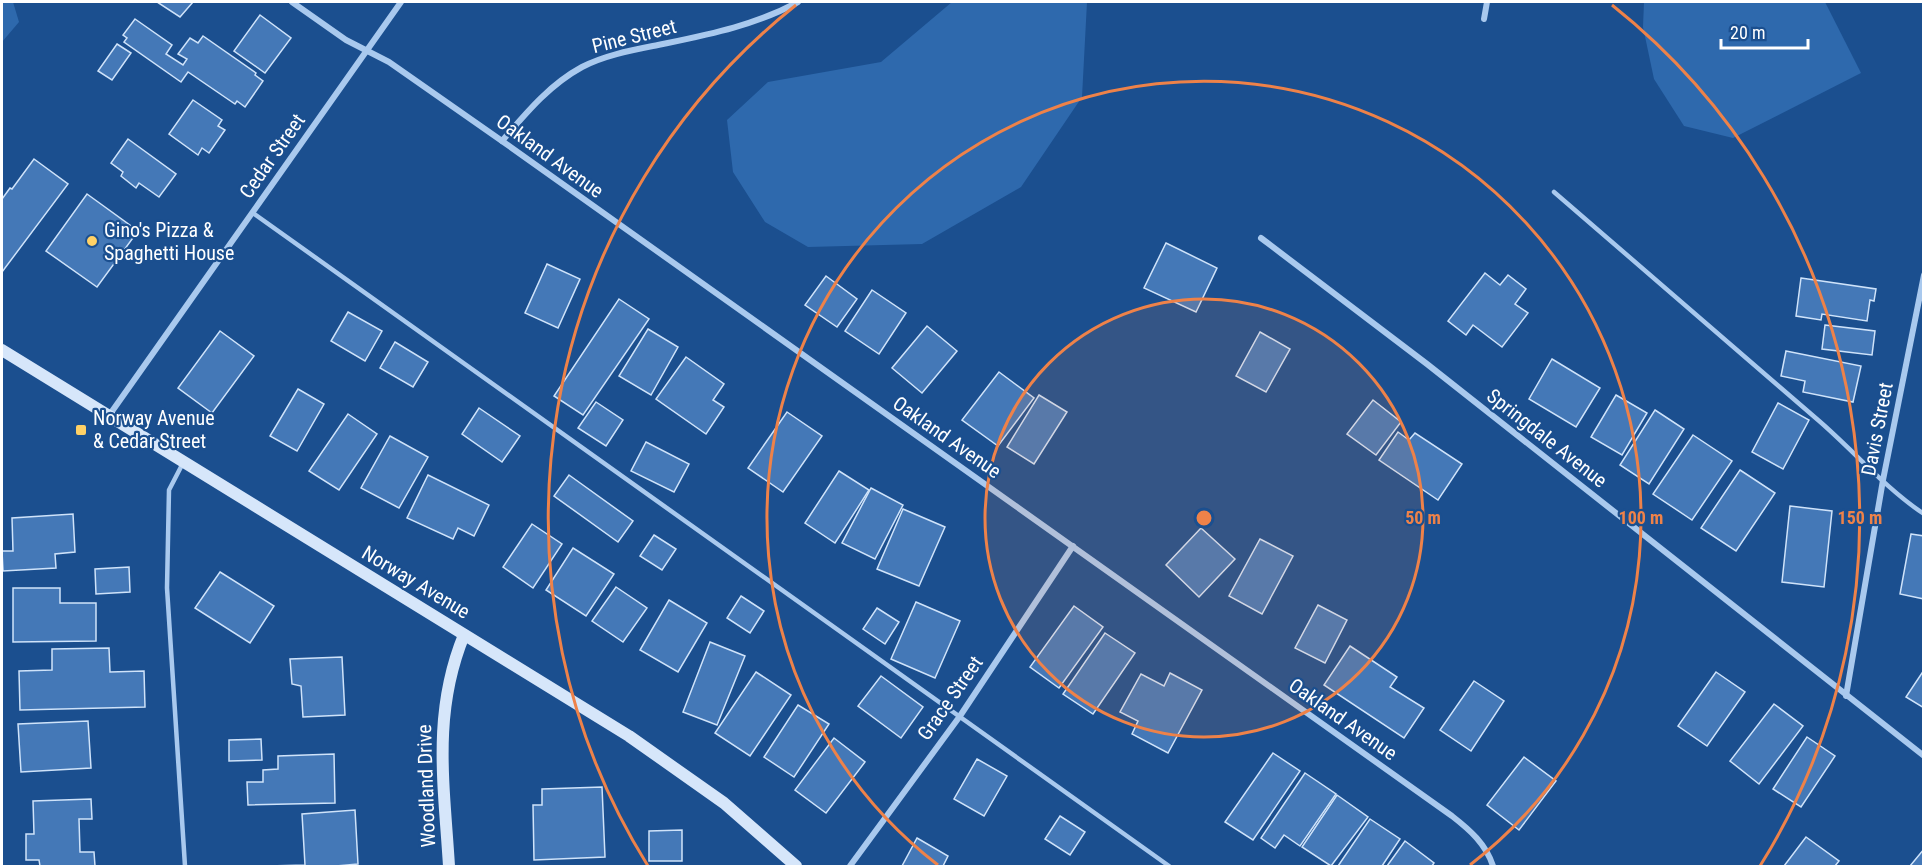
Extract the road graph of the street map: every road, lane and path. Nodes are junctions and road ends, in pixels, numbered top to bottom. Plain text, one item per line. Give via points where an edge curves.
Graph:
1 (292, 2) edge
2 (400, 2) edge
3 (798, 2) edge
4 (1487, 2) edge
5 (1484, 19) dead end
6 (365, 51) junction
7 (502, 141) junction
8 (1554, 192) dead end
9 (253, 213) junction
10 (1261, 238) dead end
11 (1923, 275) edge
12 (1922, 293) edge
13 (2, 350) edge
14 (108, 417) junction
15 (183, 463) junction
16 (1884, 480) junction
17 (1923, 514) edge
18 (1073, 546) junction
19 (464, 635) junction
20 (1846, 696) junction
21 (960, 716) junction
22 (1923, 756) edge
23 (185, 867) edge
24 (449, 867) edge
25 (795, 867) edge
26 (850, 867) edge
27 (1169, 867) edge
28 (1493, 867) edge

1 - 6 street, Oakland Avenue
2 - 6 street, Cedar Street
3 - 7 street, Pine Street via 729,30 614,55 583,66 530,107
4 - 5 street
6 - 7 street, Oakland Avenue via 388,62
6 - 9 street, Cedar Street
7 - 18 street, Oakland Avenue
8 - 16 lane
9 - 14 street, Cedar Street
9 - 21 lane
10 - 20 street, Springdale Avenue via 1454,385
11 - 12 street, Davis Street
12 - 16 street, Davis Street
13 - 14 main road, Norway Avenue
14 - 15 main road, Norway Avenue
15 - 19 main road, Norway Avenue
15 - 23 lane via 169,490 167,588
16 - 17 lane via 1896,495
16 - 20 street, Davis Street
18 - 21 street, Grace Street
18 - 28 street, Oakland Avenue via 1471,830
19 - 24 main road, Woodland Drive via 443,706 441,741
19 - 25 main road, Norway Avenue via 691,777
20 - 22 street, Springdale Avenue
21 - 26 street, Grace Street
21 - 27 lane

